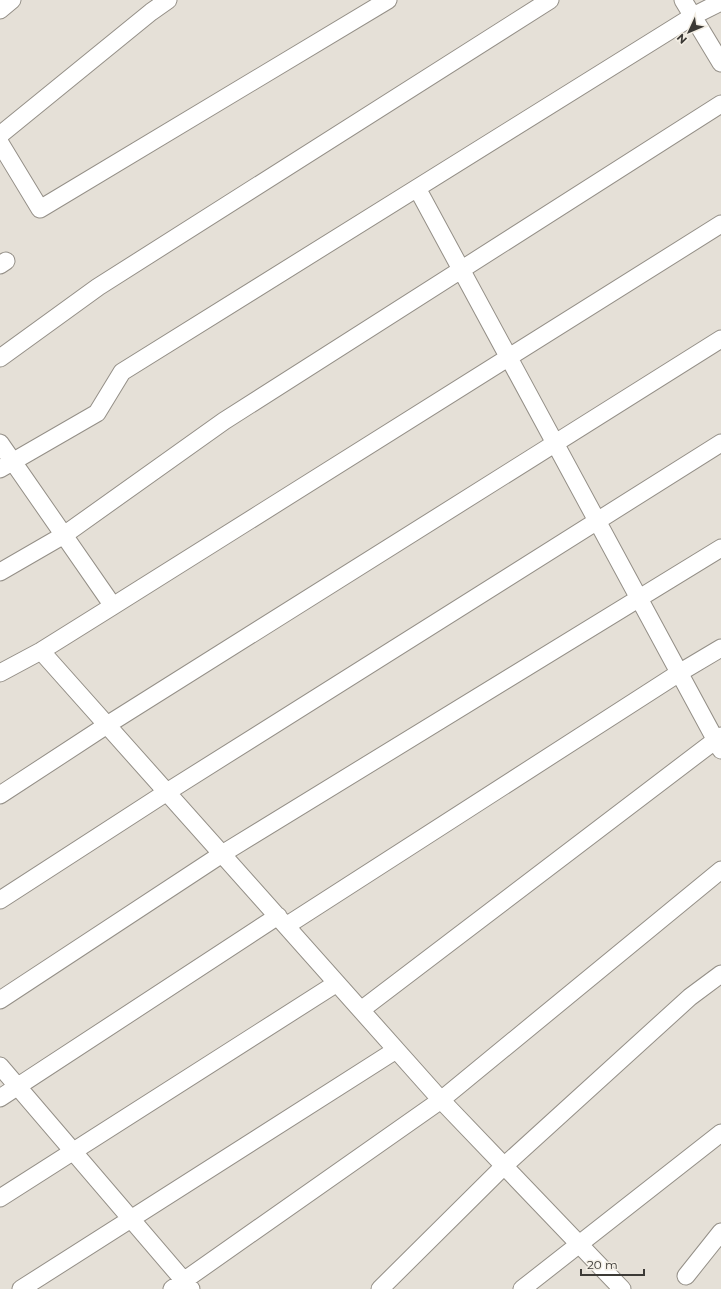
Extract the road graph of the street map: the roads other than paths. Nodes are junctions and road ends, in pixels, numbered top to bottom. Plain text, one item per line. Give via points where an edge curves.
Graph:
1 (12, 0) edge
2 (168, 0) edge
3 (388, 0) edge
4 (550, 0) edge
5 (684, 0) edge
6 (721, 2) edge
7 (0, 10) edge
8 (693, 16) junction
9 (721, 63) edge
10 (721, 104) edge
11 (0, 135) edge
12 (0, 143) edge
13 (417, 188) junction
14 (721, 224) edge
15 (461, 270) junction
16 (721, 339) edge
17 (0, 358) edge
18 (508, 358) junction
19 (0, 443) edge
20 (721, 443) edge
21 (555, 444) junction
22 (7, 465) edge
23 (597, 521) junction
24 (64, 535) junction
25 (721, 548) edge
26 (0, 572) edge
27 (639, 599) junction
28 (113, 606) junction
29 (721, 648) edge
30 (41, 651) junction
31 (0, 673) edge
32 (679, 673) junction
33 (107, 725) junction
34 (719, 741) edge
35 (167, 792) junction
36 (0, 795) edge
37 (222, 854) junction
38 (721, 870) edge
39 (0, 900) edge
40 (282, 921) junction
41 (721, 974) edge
42 (337, 983) junction
43 (0, 1000) edge
44 (361, 1010) junction
45 (396, 1050) junction
46 (0, 1066) edge
47 (17, 1086) junction
48 (0, 1098) edge
49 (441, 1100) junction
50 (721, 1133) edge
51 (73, 1152) junction
52 (504, 1166) junction
53 (0, 1198) edge
54 (131, 1219) junction
55 (721, 1232) edge
56 (579, 1244) junction
57 (686, 1276) dead end
58 (182, 1286) edge
59 (21, 1289) edge
60 (380, 1289) edge
61 (522, 1289) edge
62 (622, 1289) edge

1 - 7 street
2 - 11 street
3 - 12 street via 40,209
4 - 17 street via 98,287
5 - 8 street
6 - 8 street
8 - 9 street
8 - 13 street
10 - 15 street
13 - 15 street
13 - 22 street via 122,372 97,412
14 - 18 street
15 - 18 street
15 - 24 street via 224,421
16 - 21 street
18 - 21 street
18 - 28 street
19 - 22 street
20 - 23 street
21 - 23 street
21 - 33 street
22 - 24 street
23 - 27 street
23 - 35 street
24 - 26 street
24 - 28 street
25 - 27 street
27 - 32 street
27 - 37 street
28 - 30 street
29 - 32 street
30 - 31 street
30 - 33 street
32 - 34 street
32 - 40 street
33 - 35 street
33 - 36 street
34 - 44 street
35 - 37 street
35 - 39 street
37 - 40 street
37 - 43 street
38 - 49 street
40 - 42 street
40 - 47 street
41 - 52 street via 690,997
42 - 44 street
42 - 51 street
44 - 45 street
45 - 49 street
45 - 54 street
46 - 47 street
47 - 48 street
47 - 51 street
49 - 52 street
49 - 58 street
50 - 56 street
51 - 53 street
51 - 54 street
52 - 56 street
52 - 60 street
54 - 58 street
54 - 59 street
55 - 57 street
56 - 61 street
56 - 62 street

